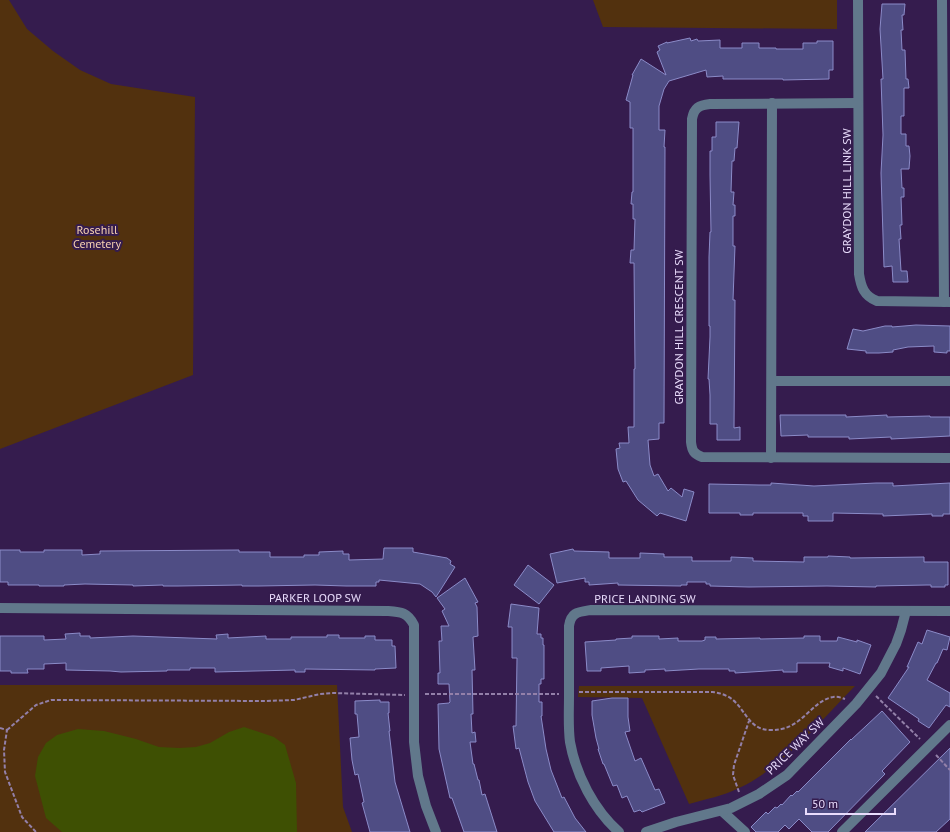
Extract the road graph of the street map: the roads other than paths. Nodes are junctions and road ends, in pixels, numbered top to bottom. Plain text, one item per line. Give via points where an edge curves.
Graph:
1 (858, 0) edge
2 (942, 0) edge
3 (772, 103) junction
4 (858, 103) junction
5 (947, 302) edge
6 (772, 381) junction
7 (950, 381) edge
8 (771, 458) junction
9 (950, 458) edge
10 (0, 608) edge
11 (906, 611) junction
12 (950, 611) edge
13 (950, 725) edge
14 (722, 810) junction
15 (436, 832) edge
16 (619, 832) edge
17 (646, 832) edge
18 (745, 832) edge
19 (842, 832) edge

1 - 4 street, GRAYDON HILL LINK SW
2 - 5 street
3 - 4 street, GRAYDON HILL CRESCENT SW
3 - 6 street
3 - 8 street, GRAYDON HILL CRESCENT SW via 702,105 693,112 691,442 692,450 702,457
4 - 5 street, GRAYDON HILL LINK SW via 860,284 869,298 877,301
6 - 7 street
6 - 8 street
8 - 9 street, GRAYDON HILL CRESCENT SW
10 - 15 street, PARKER LOOP SW via 402,612 410,617 414,625 415,748 418,776
11 - 12 street, PRICE LANDING SW
11 - 14 street, PRICE WAY SW via 894,650 881,674 856,704 791,771 744,802
11 - 16 street, PRICE LANDING SW via 591,610 574,614 569,626 570,741 580,775 589,793 608,821
13 - 19 street
14 - 17 street, PRICE WAY SW
14 - 18 street

